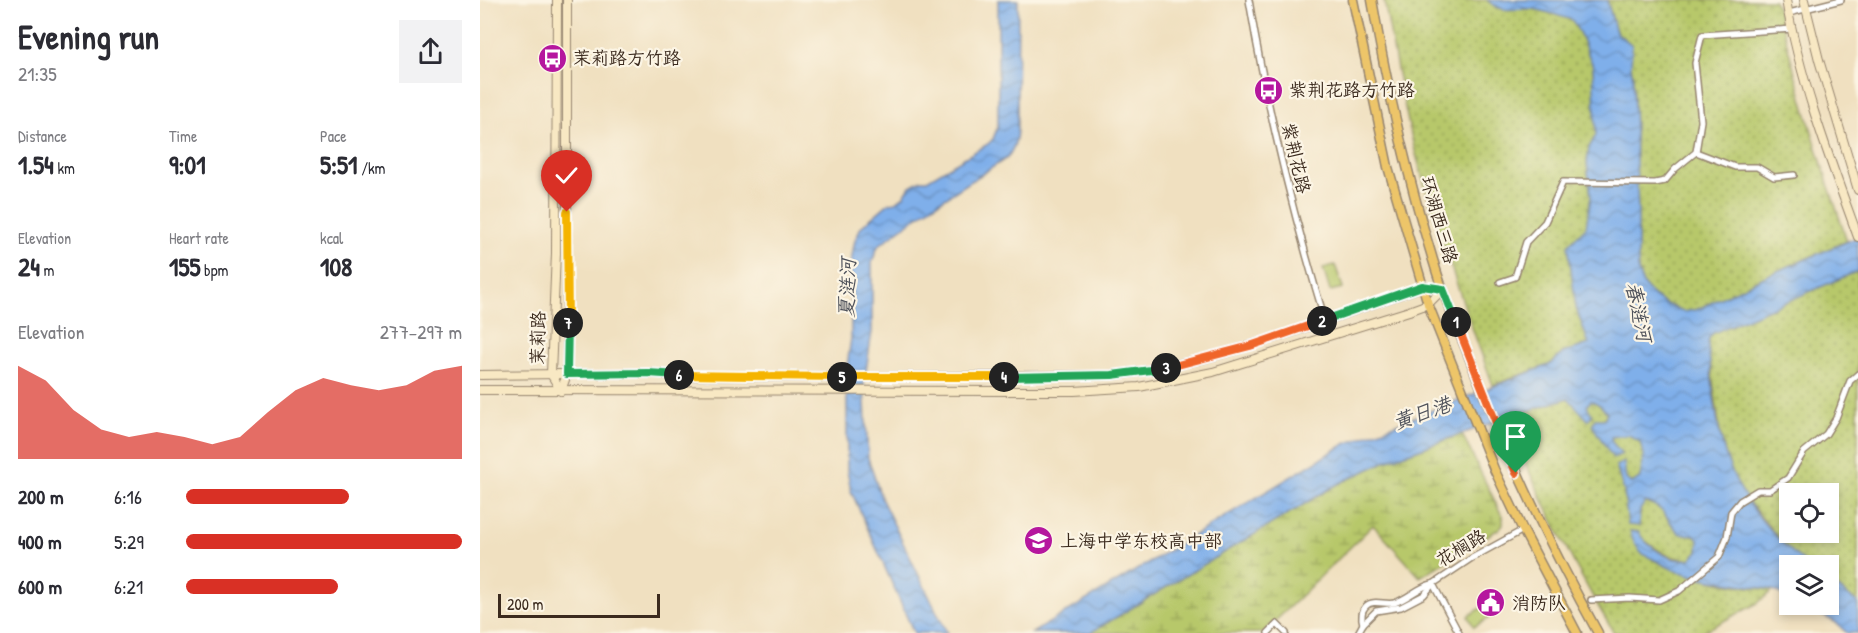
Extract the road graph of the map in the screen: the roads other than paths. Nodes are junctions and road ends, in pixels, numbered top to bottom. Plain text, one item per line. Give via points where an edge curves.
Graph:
1 (556, 0) edge
2 (567, 0) edge
3 (1249, 0) edge
4 (1353, 0) edge
5 (1372, 0) edge
6 (1786, 0) edge
7 (1804, 0) edge
8 (1841, 0) edge
9 (1806, 9) junction
10 (1789, 13) junction
11 (1792, 29) junction
12 (1696, 152) junction
13 (1794, 175) dead end
14 (1858, 190) edge
15 (1858, 236) edge
16 (1500, 282) dead end
17 (1422, 286) junction
18 (1443, 289) junction
19 (1428, 304) junction
20 (1324, 320) junction
21 (551, 374) junction
22 (567, 374) junction
23 (1858, 374) edge
24 (480, 375) edge
25 (480, 390) edge
26 (561, 391) junction
27 (1523, 530) junction
28 (1432, 584) junction
29 (1591, 600) dead end
30 (1363, 624) junction
31 (1268, 633) edge
32 (1286, 633) edge
33 (1358, 633) edge
34 (1459, 633) edge
35 (1576, 633) edge
36 (1599, 633) edge

1 - 21 main road, 茉莉路 via 556,253
2 - 22 main road, 茉莉路
3 - 20 street, 紫荆花路 via 1264,90
4 - 17 main road, 环湖西三路 via 1388,166
5 - 18 main road, 环湖西三路 via 1411,185
6 - 10 main road
7 - 9 main road
8 - 9 street
9 - 10 street
9 - 14 main road
10 - 11 main road
11 - 12 street via 1702,35 1695,63 1701,121
11 - 15 main road via 1821,130
12 - 13 street via 1735,167 1757,167 1774,177
12 - 16 street via 1665,181 1563,182 1545,222 1526,242 1515,277
17 - 18 main road
17 - 19 main road, 环湖西三路
17 - 20 main road
18 - 19 main road
18 - 36 main road, 环湖西三路 via 1495,425 1539,521
19 - 26 main road via 1213,372 1139,387 1074,392
19 - 27 main road, 环湖西三路 via 1477,432
20 - 22 main road via 1210,358 1148,371 1074,376
21 - 22 main road
21 - 24 main road
21 - 26 main road, 茉莉路
22 - 26 main road, 茉莉路
23 - 29 street via 1850,381 1826,434 1804,452 1788,478 1770,490 1758,490 1740,501 1731,512 1719,557 1679,591 1659,600
25 - 26 main road
27 - 28 street, 花榈路
27 - 35 main road, 环湖西三路
28 - 30 street via 1424,595 1401,607 1376,611
28 - 30 street via 1396,602 1370,604 1362,612
28 - 34 street, 花榈路
30 - 33 street
31 - 32 street via 1277,624

